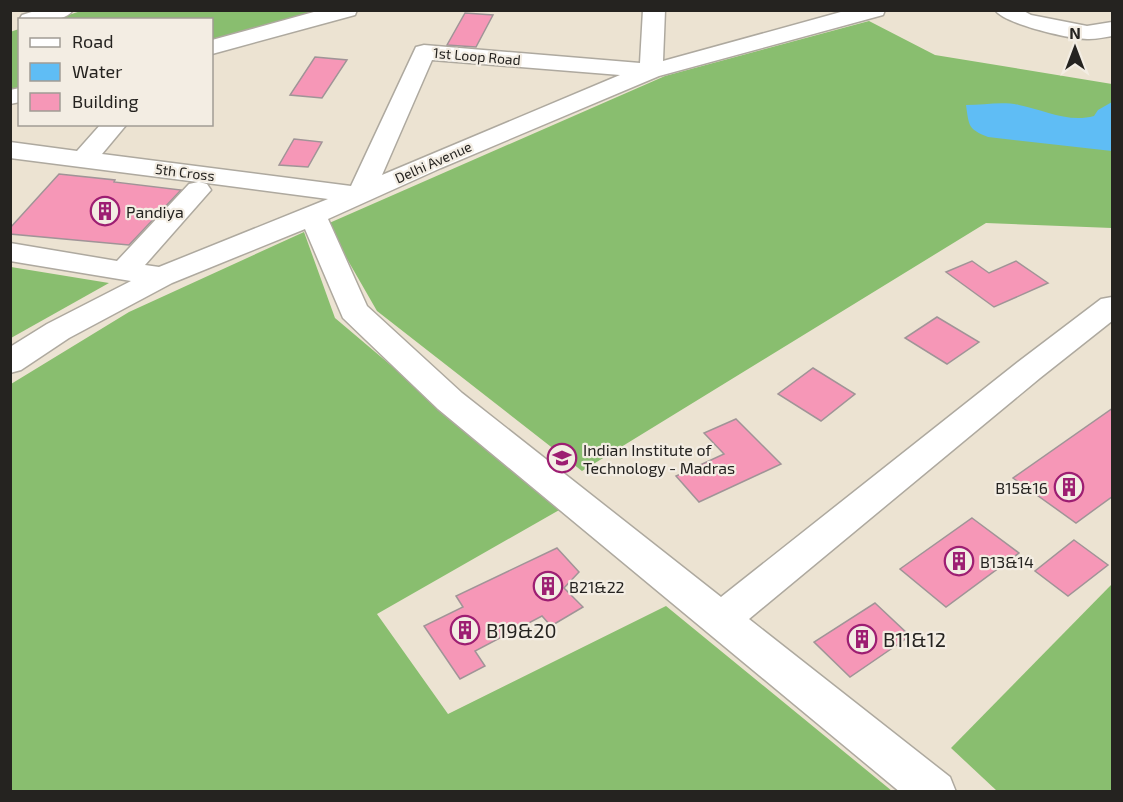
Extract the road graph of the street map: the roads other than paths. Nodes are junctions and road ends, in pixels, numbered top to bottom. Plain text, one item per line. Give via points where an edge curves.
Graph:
1 (63, 10) edge
2 (347, 10) edge
3 (654, 10) edge
4 (875, 10) edge
5 (1005, 10) edge
6 (1090, 10) edge
7 (1113, 17) edge
8 (37, 18) edge
9 (1113, 29) edge
10 (213, 46) edge
11 (651, 71) junction
12 (113, 126) edge
13 (10, 150) edge
14 (84, 159) junction
15 (198, 190) dead end
16 (360, 195) junction
17 (312, 216) junction
18 (10, 252) edge
19 (124, 271) junction
20 (162, 277) junction
21 (1113, 306) edge
22 (10, 362) edge
23 (720, 620) junction
24 (934, 792) edge

1 - 8 lane
2 - 10 lane
3 - 11 lane
4 - 11 lane, Delhi Avenue
5 - 9 lane via 1024,20 1087,33
6 - 7 lane
11 - 16 lane, Delhi Avenue
11 - 16 lane, 1st Loop Road via 424,52
12 - 14 lane
13 - 14 lane, 5th Cross
14 - 16 lane, 5th Cross
15 - 19 lane
16 - 17 lane, Delhi Avenue
17 - 20 lane, Delhi Avenue
17 - 23 lane via 354,311 450,401
18 - 19 lane
19 - 20 lane
20 - 22 lane, Delhi Avenue via 58,331
21 - 23 lane
23 - 24 lane

